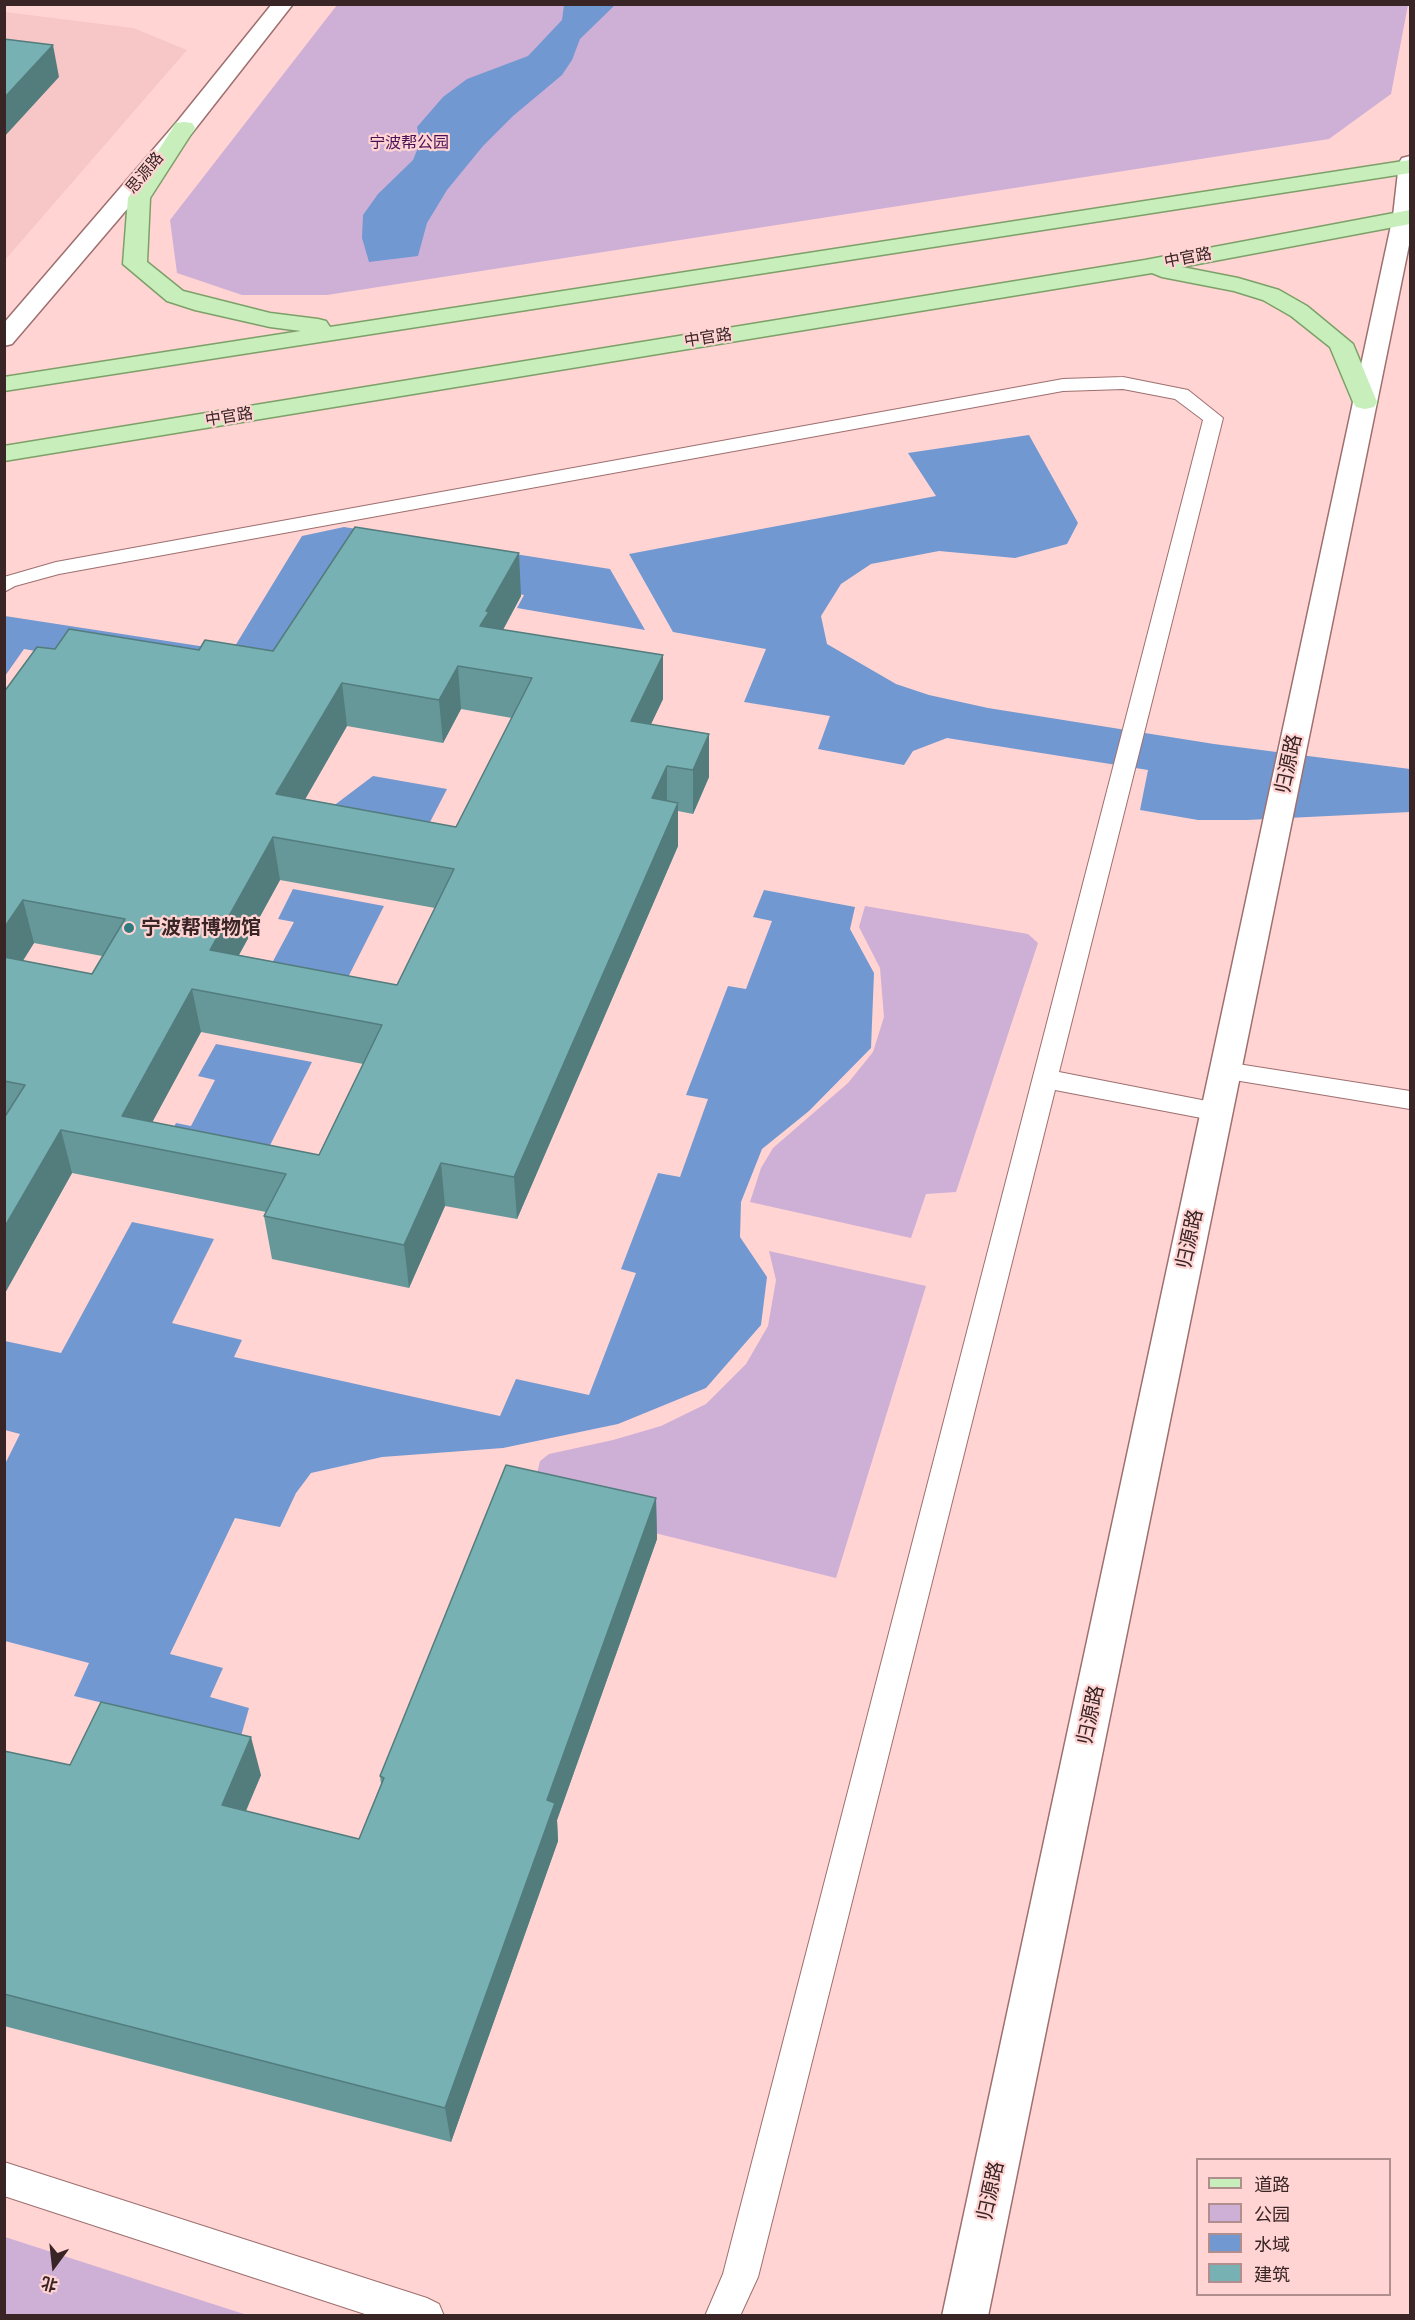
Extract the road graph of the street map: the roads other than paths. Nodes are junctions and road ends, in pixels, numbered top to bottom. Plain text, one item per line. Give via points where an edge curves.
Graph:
1 (283, 4) edge
2 (184, 128) junction
3 (1410, 165) edge
4 (1407, 216) edge
5 (1145, 267) junction
6 (352, 331) junction
7 (4, 339) edge
8 (4, 384) edge
9 (1365, 402) junction
10 (4, 454) edge
11 (4, 586) edge
12 (1225, 1071) junction
13 (1046, 1080) junction
14 (1410, 1100) edge
15 (1217, 1112) junction
16 (4, 2179) edge
17 (427, 2316) edge
18 (722, 2316) edge
19 (965, 2316) edge

1 - 2 street, 思源路
2 - 6 main road via 139,198 135,264 175,296 203,305 270,320
2 - 7 street, 思源路
3 - 4 street, 归源路
3 - 6 main road
4 - 5 main road, 中官路
4 - 9 street, 归源路
5 - 9 main road via 1238,285 1299,311 1341,344
5 - 10 main road, 中官路
6 - 8 main road
9 - 12 street, 归源路
11 - 13 lane via 56,568 1063,385 1123,382 1181,394 1214,418
12 - 14 lane
12 - 15 street, 归源路
13 - 15 lane
13 - 18 lane via 740,2277
15 - 19 street, 归源路
16 - 17 lane

